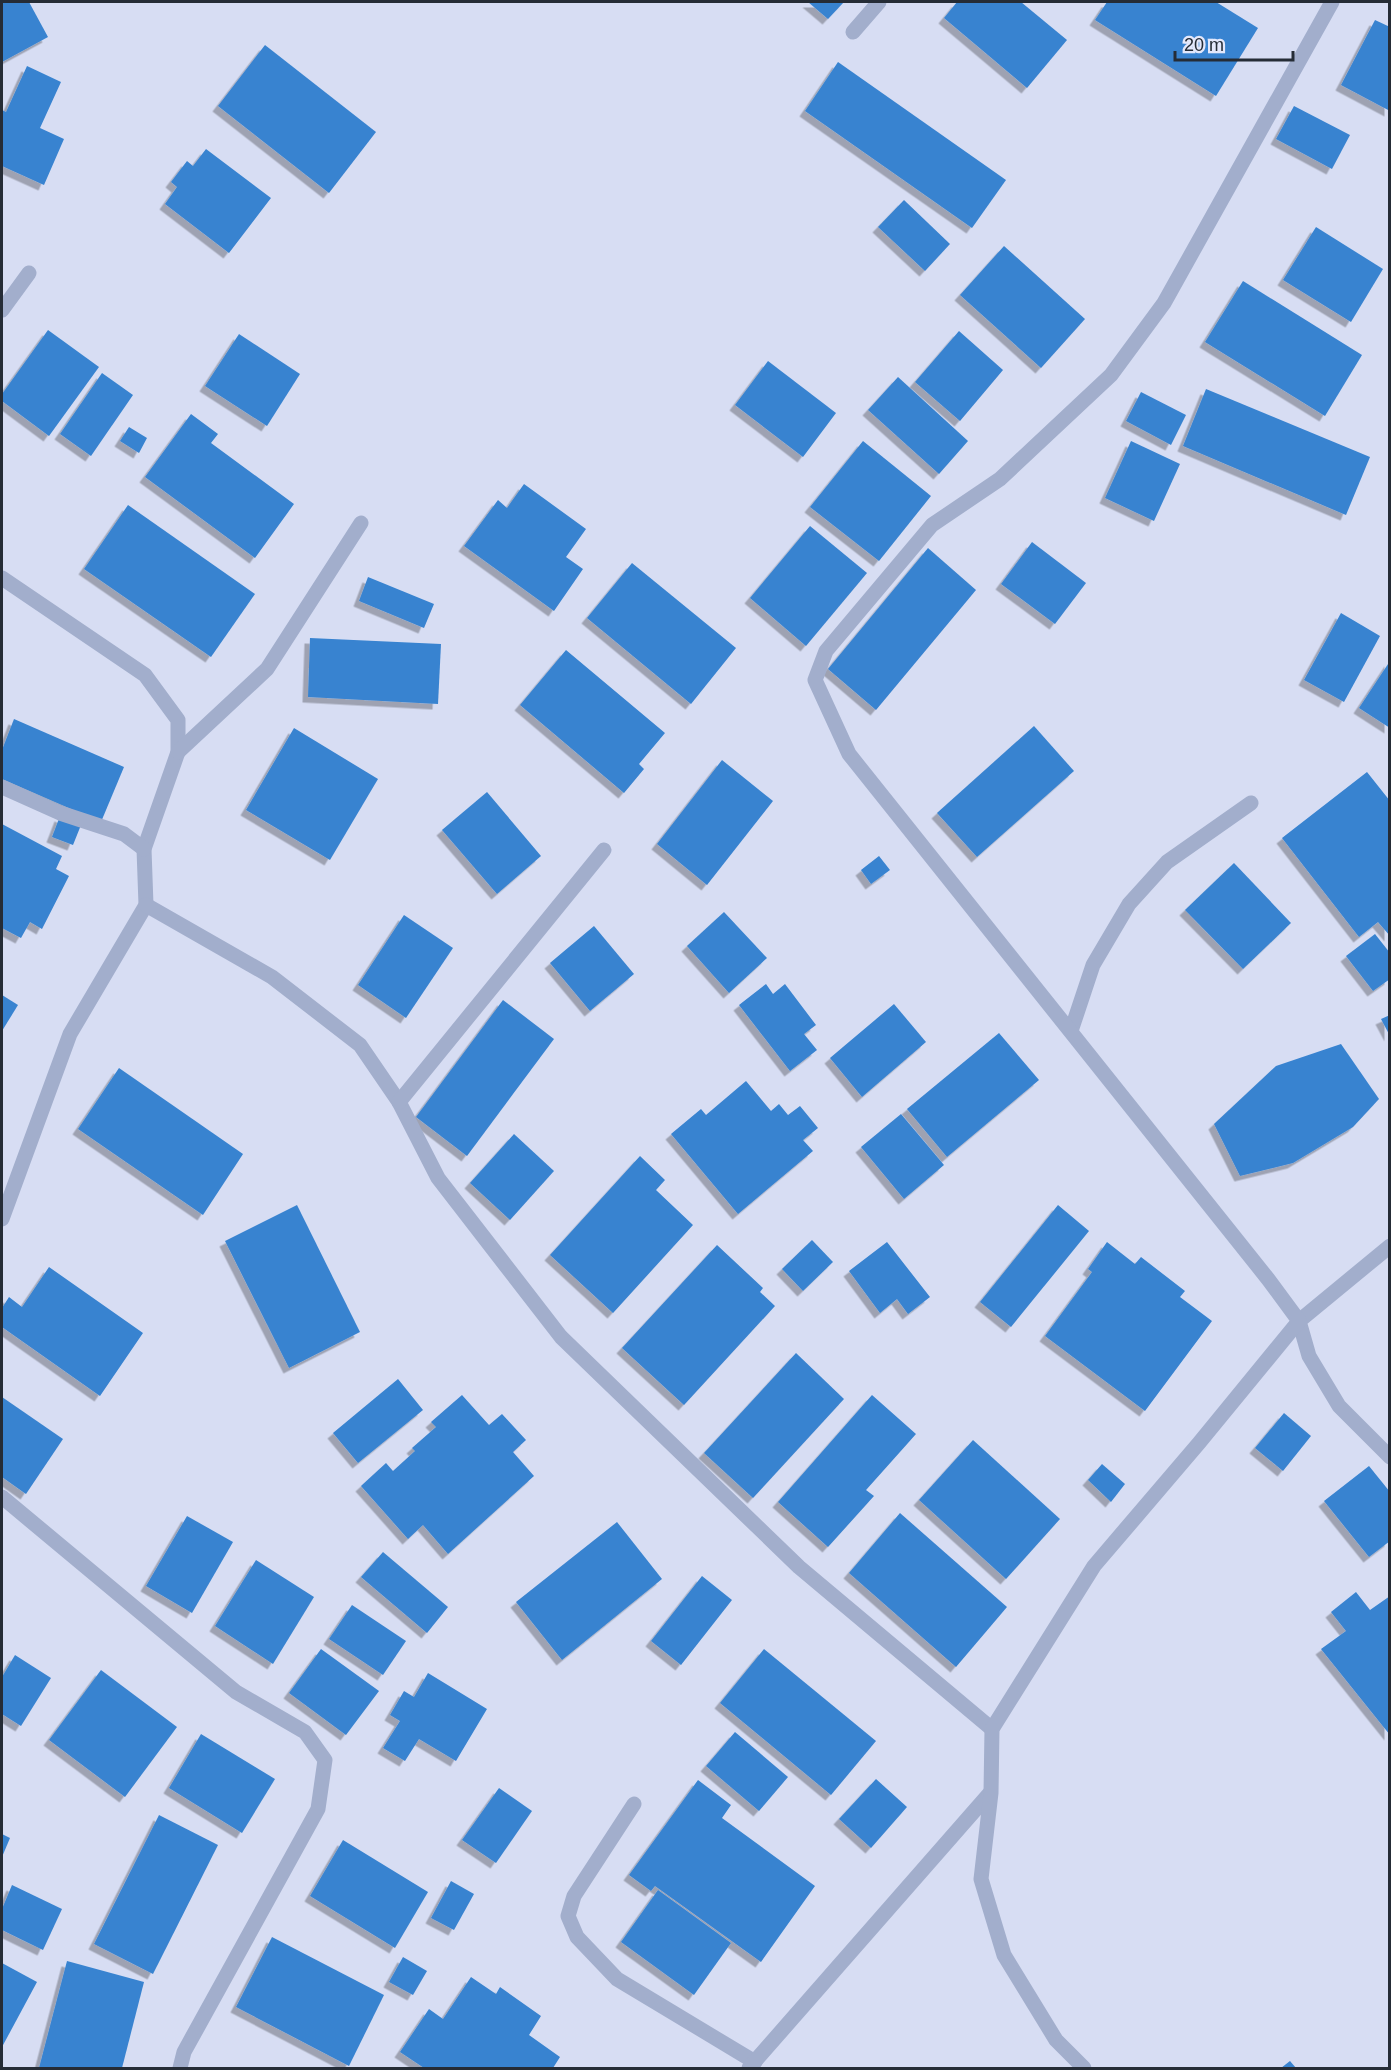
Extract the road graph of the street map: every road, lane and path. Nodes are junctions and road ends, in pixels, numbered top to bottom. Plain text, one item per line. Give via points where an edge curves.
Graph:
1 (879, 2) edge
2 (1332, 2) edge
3 (853, 32) dead end
4 (29, 273) dead end
5 (2, 310) edge
6 (361, 523) dead end
7 (2, 578) edge
8 (178, 752) junction
9 (2, 787) edge
10 (1251, 803) dead end
11 (144, 849) junction
12 (604, 850) dead end
13 (146, 904) junction
14 (1071, 1031) junction
15 (399, 1102) junction
16 (2, 1219) edge
17 (1389, 1246) edge
18 (1299, 1321) junction
19 (1389, 1457) edge
20 (2, 1497) edge
21 (992, 1729) junction
22 (990, 1793) junction
23 (634, 1804) dead end
24 (752, 2065) edge
25 (180, 2068) edge
26 (1084, 2068) edge

1 - 3 street
2 - 14 street via 1164,303 1111,375 1000,479 932,525 826,651 816,680 849,754
4 - 5 street
6 - 8 street via 267,669
7 - 8 street via 145,675 178,720
8 - 11 street
9 - 11 street via 60,813 124,834
10 - 14 street via 1167,862 1129,904 1093,966
11 - 13 street
12 - 15 street
13 - 15 street via 272,977 360,1045
13 - 16 street via 70,1034
14 - 18 street
15 - 21 street via 438,1178 561,1337 799,1567
17 - 18 street
18 - 19 street via 1310,1356 1339,1406
18 - 21 street via 1094,1566
20 - 25 street via 236,1692 305,1732 325,1760 318,1809 184,2052
21 - 22 street
22 - 24 street
22 - 26 street via 981,1879 1004,1955 1056,2040
23 - 24 street via 574,1896 568,1916 578,1937 617,1979

